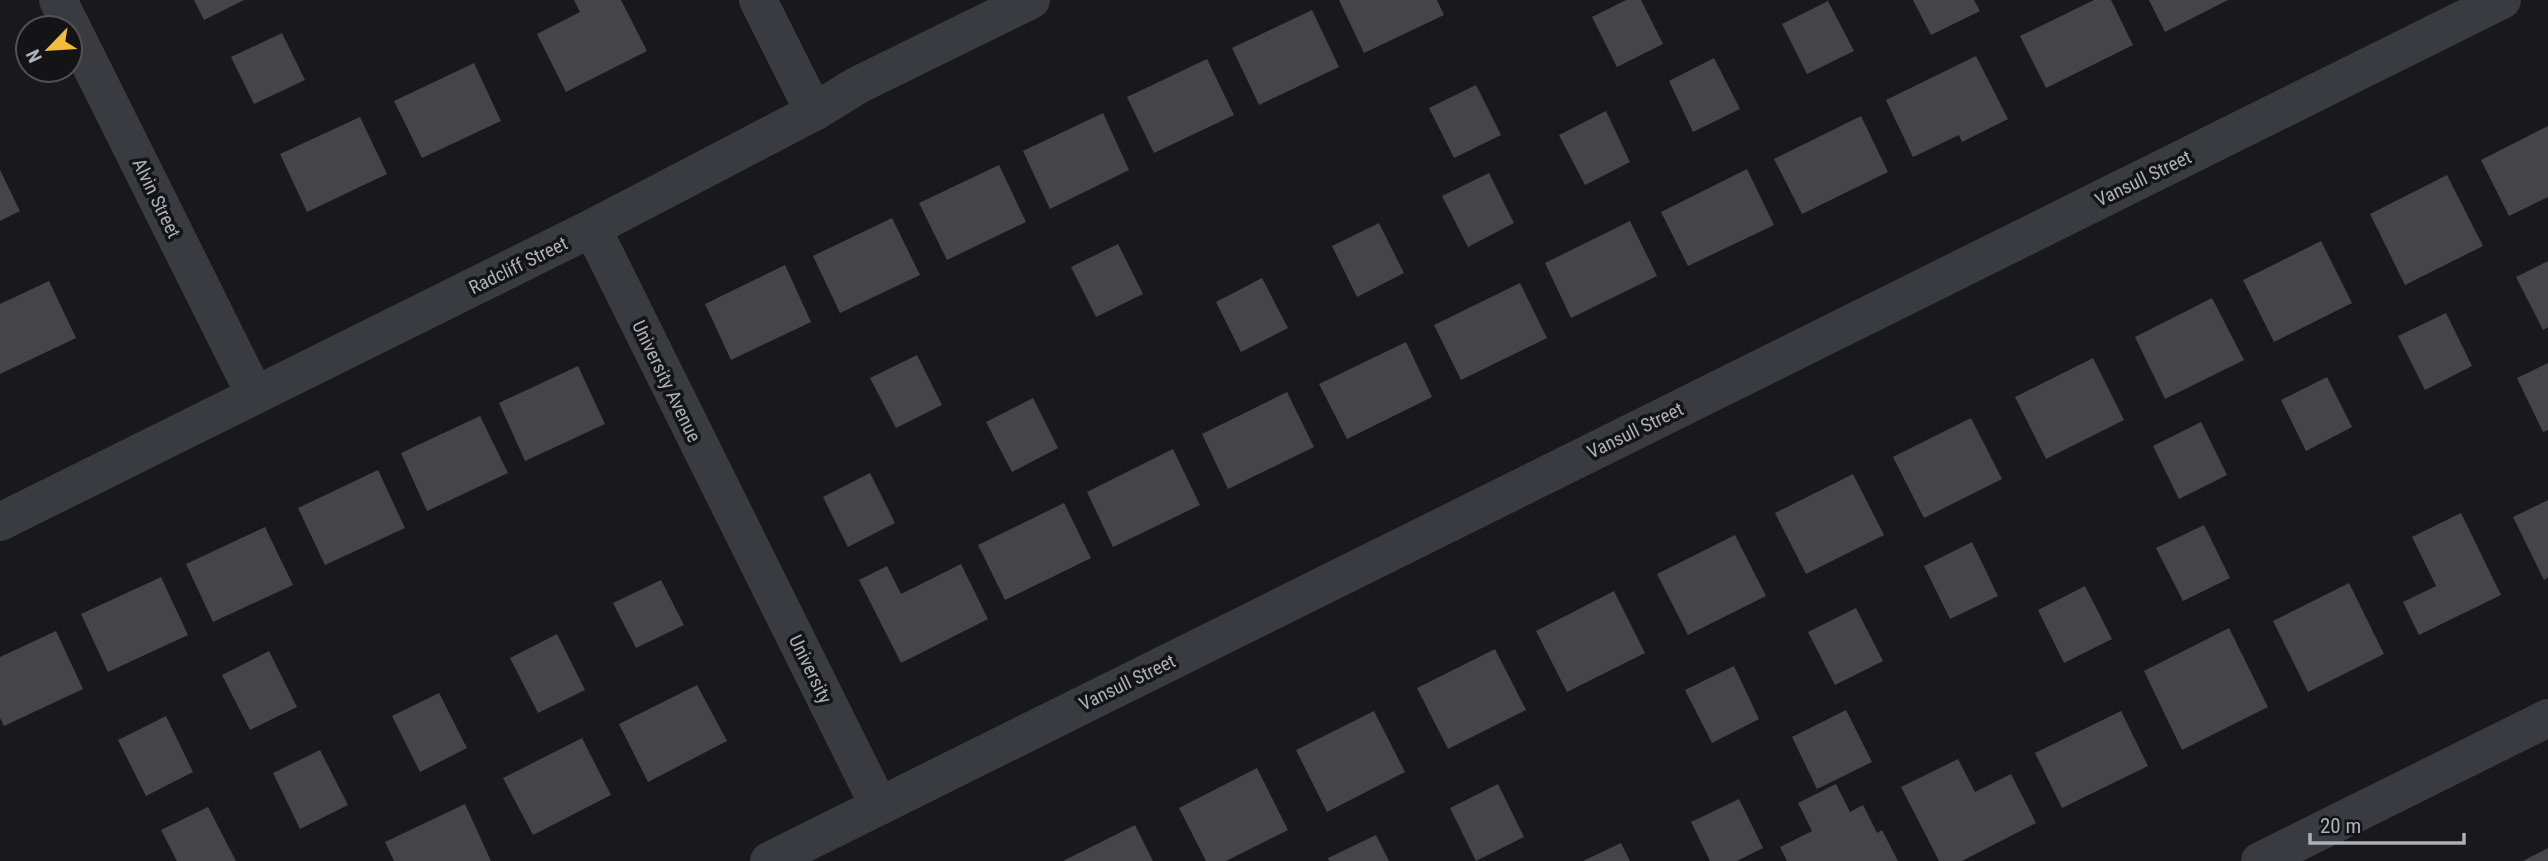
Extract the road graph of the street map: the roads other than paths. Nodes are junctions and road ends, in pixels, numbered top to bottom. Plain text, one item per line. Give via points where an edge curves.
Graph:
1 (58, 0) edge
2 (758, 0) edge
3 (1031, 0) edge
4 (2502, 0) edge
5 (814, 111) junction
6 (592, 228) junction
7 (255, 395) junction
8 (0, 522) edge
9 (743, 533) joint
10 (2548, 718) edge
11 (879, 806) junction
12 (769, 861) edge
13 (2260, 861) edge

1 - 7 street, Alvin Street
2 - 5 street
3 - 5 street, Radcliff Street
4 - 11 street, Vansull Street
5 - 6 street, Radcliff Street
6 - 7 street, Radcliff Street
6 - 9 street, University Avenue
7 - 8 street, Radcliff Street
9 - 11 street, University
10 - 13 street
11 - 12 street, Vansull Street

